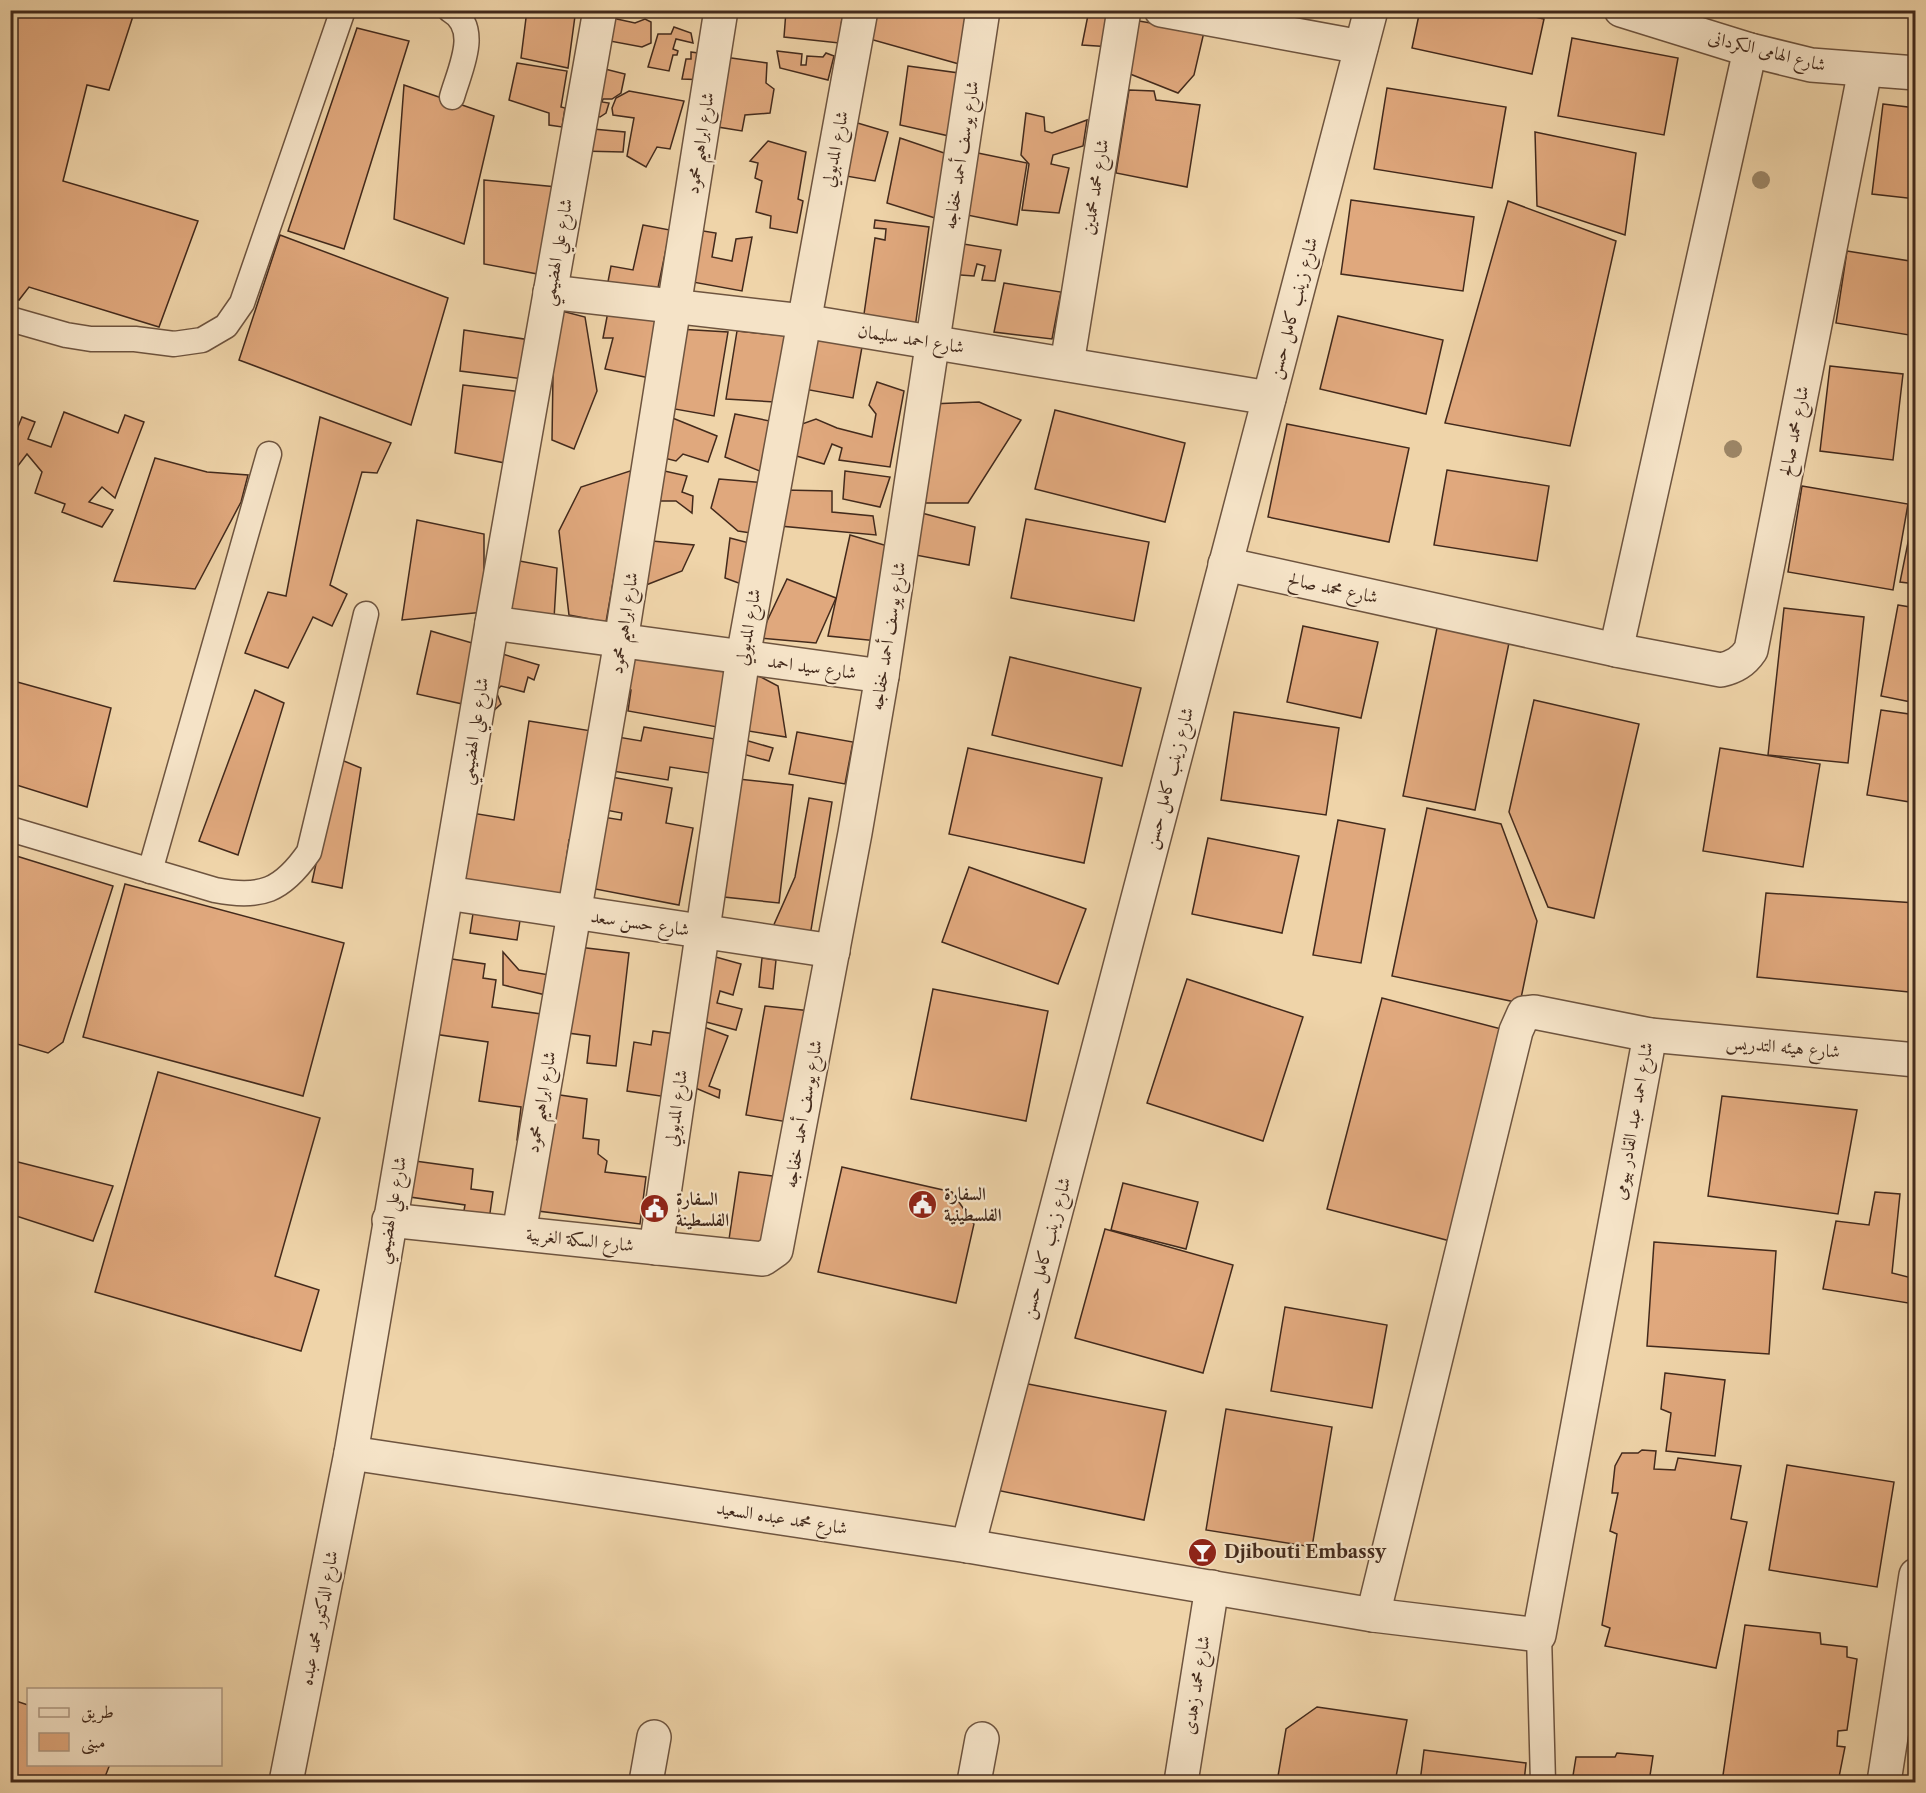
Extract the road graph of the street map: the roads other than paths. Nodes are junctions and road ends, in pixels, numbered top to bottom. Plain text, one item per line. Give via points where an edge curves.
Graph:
1 (343, 10) edge
2 (450, 10) edge
3 (600, 10) edge
4 (721, 10) edge
5 (861, 10) edge
6 (983, 10) edge
7 (1124, 10) edge
8 (1161, 10) edge
9 (1371, 10) edge
10 (1621, 10) edge
11 (1361, 47) junction
12 (1750, 50) junction
13 (1865, 70) junction
14 (1916, 72) edge
15 (452, 97) dead end
16 (550, 292) junction
17 (674, 306) junction
18 (10, 319) edge
19 (803, 321) junction
20 (933, 343) junction
21 (1067, 364) junction
22 (1269, 398) junction
23 (269, 454) dead end
24 (1225, 564) junction
25 (366, 614) dead end
26 (492, 623) junction
27 (621, 641) junction
28 (1616, 650) junction
29 (743, 657) junction
30 (882, 676) junction
31 (10, 829) edge
32 (150, 871) junction
33 (447, 893) junction
34 (573, 914) junction
35 (701, 932) junction
36 (833, 951) junction
37 (1650, 1035) junction
38 (1916, 1060) edge
39 (389, 1220) junction
40 (519, 1233) junction
41 (656, 1248) junction
42 (771, 1255) joint
43 (351, 1453) junction
44 (968, 1546) junction
45 (1916, 1575) edge
46 (1212, 1587) junction
47 (1373, 1615) junction
48 (1539, 1635) junction
49 (654, 1737) dead end
50 (982, 1739) dead end
51 (1896, 1767) edge
52 (286, 1782) edge
53 (646, 1782) edge
54 (974, 1782) edge
55 (1181, 1782) edge
56 (1543, 1782) edge

1 - 18 lane via 249,285 226,326 202,340 174,344 82,338
2 - 15 lane via 465,26 468,39
3 - 16 street, شارع علي الهضيمي
4 - 17 street, شارع ابراهيم محمود
5 - 19 street, شارع المدبولي
6 - 20 street, شارع يوسف أحمد خفاجه
7 - 21 street, شارع محمد محمدين
8 - 11 street
9 - 11 street, شارع زينب كامل حسن
10 - 12 street, شارع الهامى الكردانى
11 - 22 street, شارع زينب كامل حسن
12 - 13 street, شارع الهامى الكردانى via 1811,65
12 - 28 street
13 - 14 street, شارع الهامى الكردانى
13 - 28 street, شارع محمد صالح via 1751,650 1734,667 1721,670
16 - 17 street, شارع احمد سليمان
16 - 26 street, شارع علي الهضيمي
17 - 19 street, شارع احمد سليمان
17 - 27 street, شارع ابراهيم محمود
19 - 20 street, شارع احمد سليمان
19 - 29 street, شارع المدبولي
20 - 21 street, شارع احمد سليمان
20 - 30 street, شارع يوسف أحمد خفاجه
21 - 22 street, شارع احمد سليمان
22 - 24 street, شارع زينب كامل حسن
23 - 32 lane
24 - 28 street, شارع محمد صالح
24 - 44 street, شارع زينب كامل حسن
25 - 32 lane via 309,852 293,874 270,890 242,895
26 - 27 street, شارع سيد احمد
26 - 33 street, شارع علي الهضيمي
27 - 29 street, شارع سيد احمد
27 - 34 street, شارع ابراهيم محمود
29 - 30 street, شارع سيد احمد
29 - 35 street, شارع المدبولي
30 - 36 street, شارع يوسف أحمد خفاجه
31 - 32 lane
33 - 34 street, شارع حسن سعد
33 - 39 street, شارع علي الهضيمي
34 - 35 street, شارع حسن سعد
34 - 40 street, شارع ابراهيم محمود
35 - 36 street, شارع حسن سعد
35 - 41 street, شارع المدبولي
36 - 42 street, شارع يوسف أحمد خفاجه via 780,1240
37 - 38 street, شارع هيئه التدريس
37 - 47 street, شارع احمد عبد القادر بيومى via 1534,1012 1524,1013 1520,1020
37 - 48 street, شارع احمد عبد القادر بيومى
39 - 40 street, شارع السكة الغربية
39 - 43 street, شارع علي الهضيمي
40 - 41 street, شارع السكة الغربية
41 - 42 street, شارع السكة الغربية via 763,1259
43 - 44 street, شارع محمد عبده السعيد
43 - 52 street, شارع الدكتور محمد عبده
44 - 46 street, شارع محمد عبده السعيد
45 - 51 street
46 - 47 street
46 - 55 street, شارع محمد زهدى
47 - 48 street
48 - 56 lane
49 - 53 street
50 - 54 street

